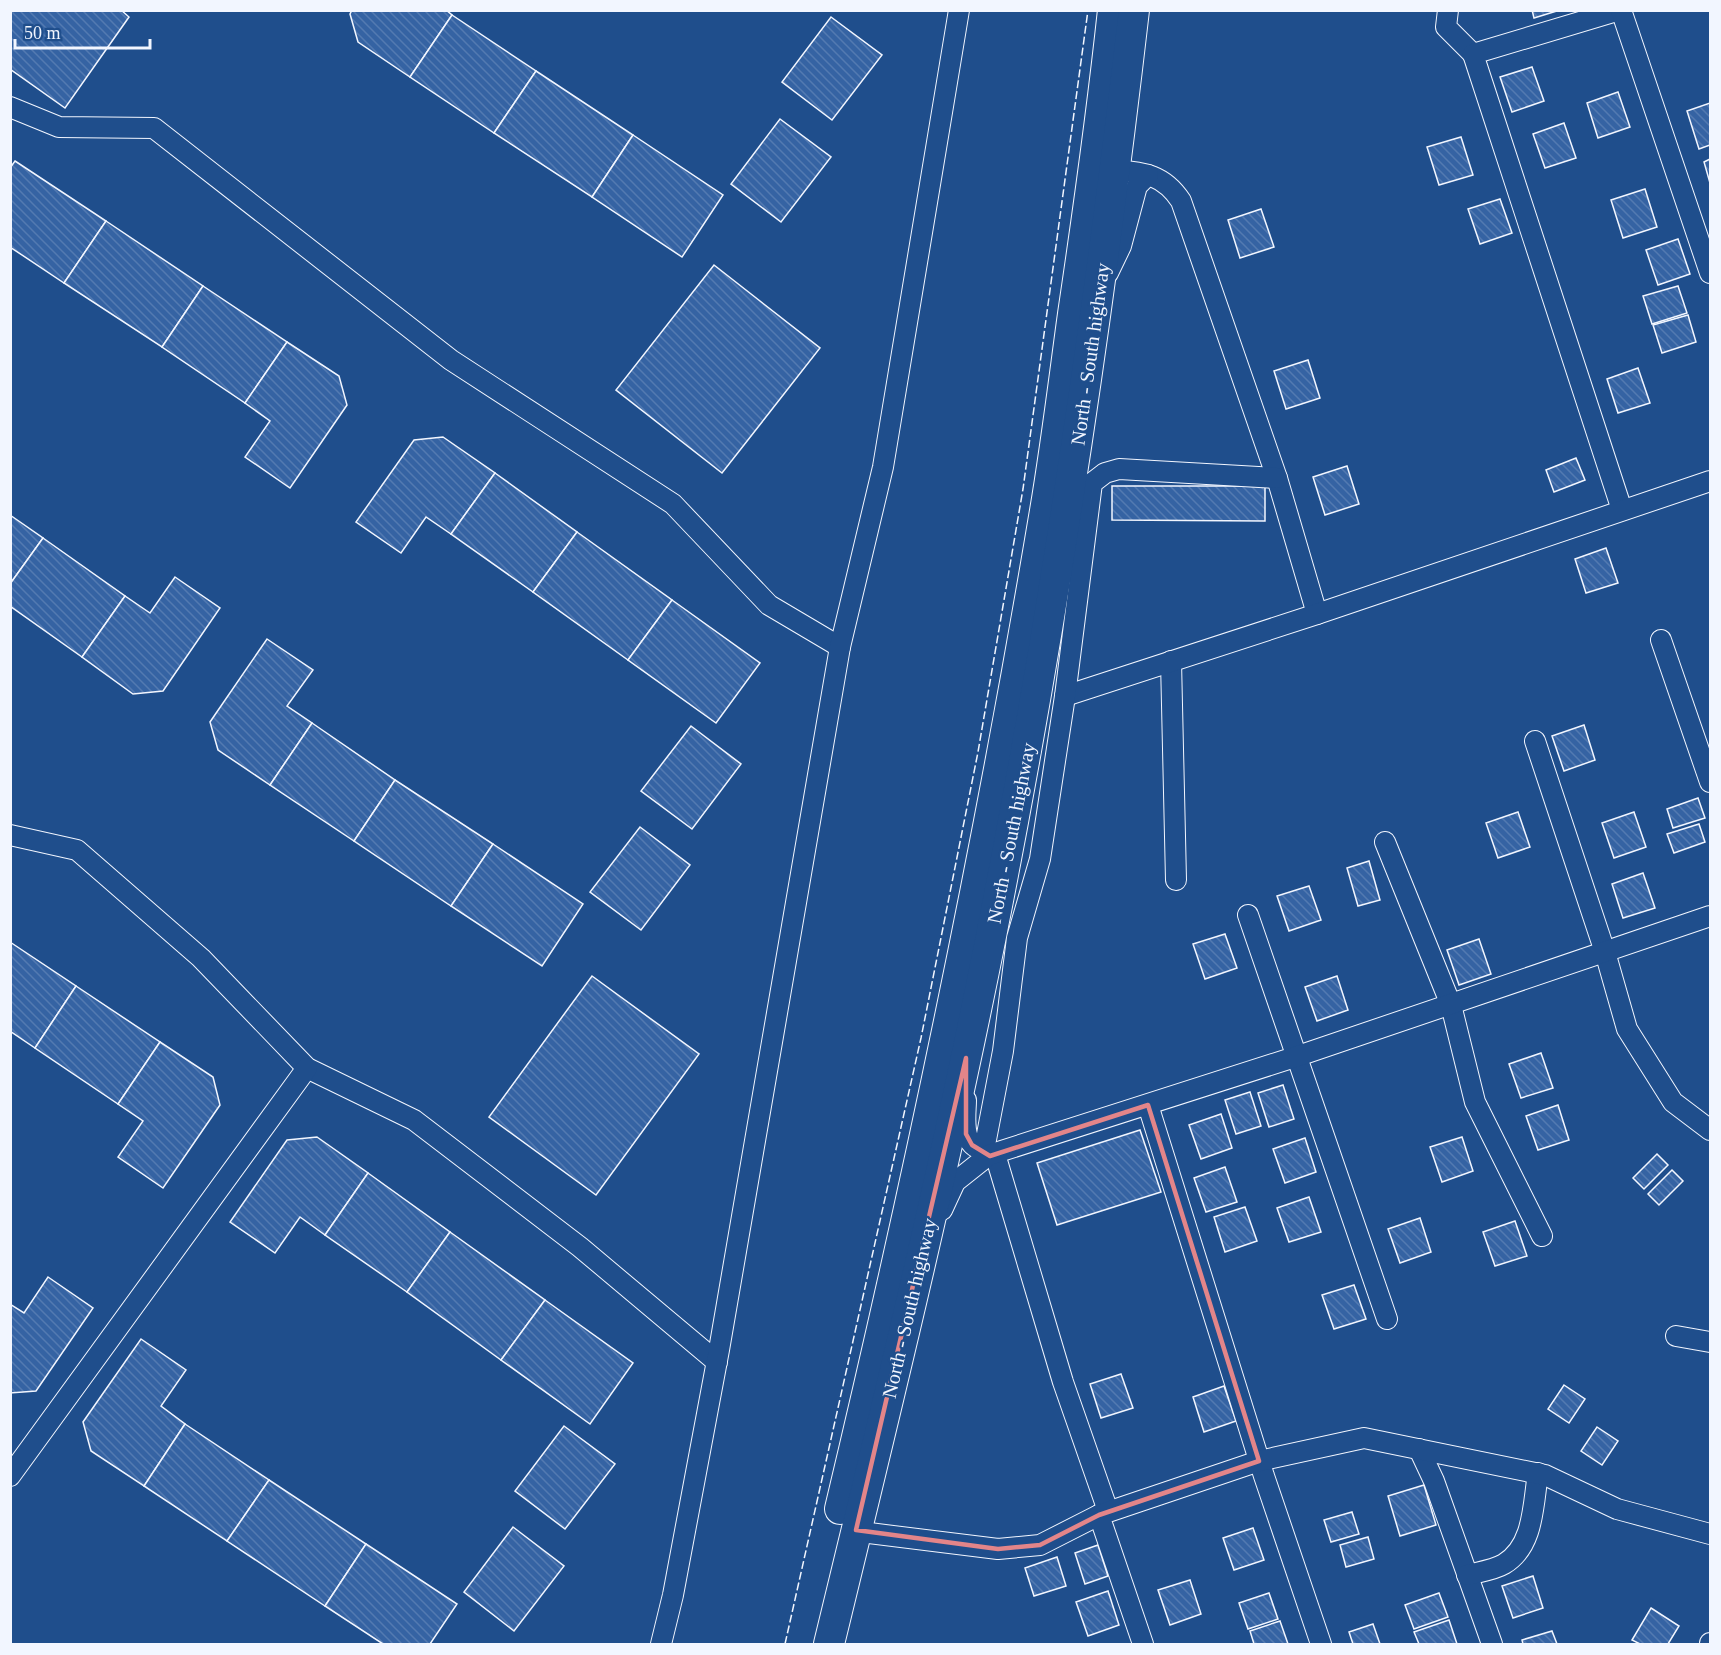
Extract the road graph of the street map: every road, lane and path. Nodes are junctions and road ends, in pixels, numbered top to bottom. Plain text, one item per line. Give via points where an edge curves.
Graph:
1 (959, 10) edge
2 (1113, 10) edge
3 (1134, 10) edge
4 (1448, 10) edge
5 (1620, 10) edge
6 (1473, 54) junction
7 (10, 107) edge
8 (1115, 170) junction
9 (1148, 175) junction
10 (1710, 273) edge
11 (1100, 292) junction
12 (1277, 478) junction
13 (1710, 481) edge
14 (1622, 510) junction
15 (1317, 614) junction
16 (1661, 640) dead end
17 (840, 647) junction
18 (1171, 662) junction
19 (1065, 696) junction
20 (1535, 741) dead end
21 (1710, 782) edge
22 (10, 835) edge
23 (1386, 842) dead end
24 (1176, 880) dead end
25 (1248, 915) dead end
26 (1710, 916) edge
27 (1605, 952) junction
28 (1450, 1005) junction
29 (1298, 1056) junction
30 (966, 1058) junction
31 (308, 1068) junction
32 (1148, 1105) junction
33 (1710, 1130) edge
34 (989, 1153) junction
35 (1542, 1236) dead end
36 (921, 1253) junction
37 (1387, 1319) dead end
38 (1676, 1336) dead end
39 (1710, 1342) edge
40 (717, 1362) junction
41 (1419, 1449) junction
42 (1259, 1461) junction
43 (1538, 1473) junction
44 (10, 1476) edge
45 (1103, 1513) junction
46 (856, 1530) junction
47 (1710, 1534) edge
48 (1467, 1575) junction
49 (661, 1644) edge
50 (808, 1644) edge
51 (829, 1644) edge
52 (1143, 1644) edge
53 (1321, 1644) edge
54 (1492, 1644) edge

1 - 17 street via 883,467
2 - 50 highway, North - South highway via 1046,507 1008,727 932,1105
3 - 8 highway, North - South highway
4 - 6 street via 1446,27
5 - 6 street
5 - 10 street
6 - 14 street
7 - 17 street via 59,127 154,128 451,360 673,504 769,605
8 - 9 street
8 - 11 highway, North - South highway
9 - 11 street via 1137,186 1121,246
9 - 12 street via 1171,186 1185,210
11 - 30 highway, North - South highway via 1028,744
12 - 15 street
12 - 19 street via 1119,469 1092,483
13 - 14 street
14 - 15 street
15 - 18 street
16 - 21 street
17 - 40 street
18 - 19 street
18 - 24 street
19 - 34 street via 1040,859 1017,938
20 - 27 street
22 - 31 street via 77,850 201,958
23 - 28 street
25 - 29 street
26 - 27 street
27 - 28 street
27 - 33 street via 1627,1029 1673,1102
28 - 29 street
28 - 35 street via 1475,1102
29 - 32 street
29 - 37 street
30 - 34 street via 966,1134 972,1145
30 - 36 highway, North - South highway
31 - 40 street via 414,1120 580,1246
31 - 44 street
32 - 34 street
32 - 42 street
34 - 36 street via 955,1182
34 - 45 street
36 - 46 highway, North - South highway
38 - 39 street
40 - 49 street
41 - 42 street via 1364,1438
41 - 43 street
41 - 48 street
42 - 45 street
42 - 53 street
43 - 47 street via 1617,1509
43 - 48 street via 1530,1525 1521,1551 1503,1565
45 - 46 street via 1040,1545 998,1549
45 - 52 street
46 - 51 highway, North - South highway
48 - 54 street

